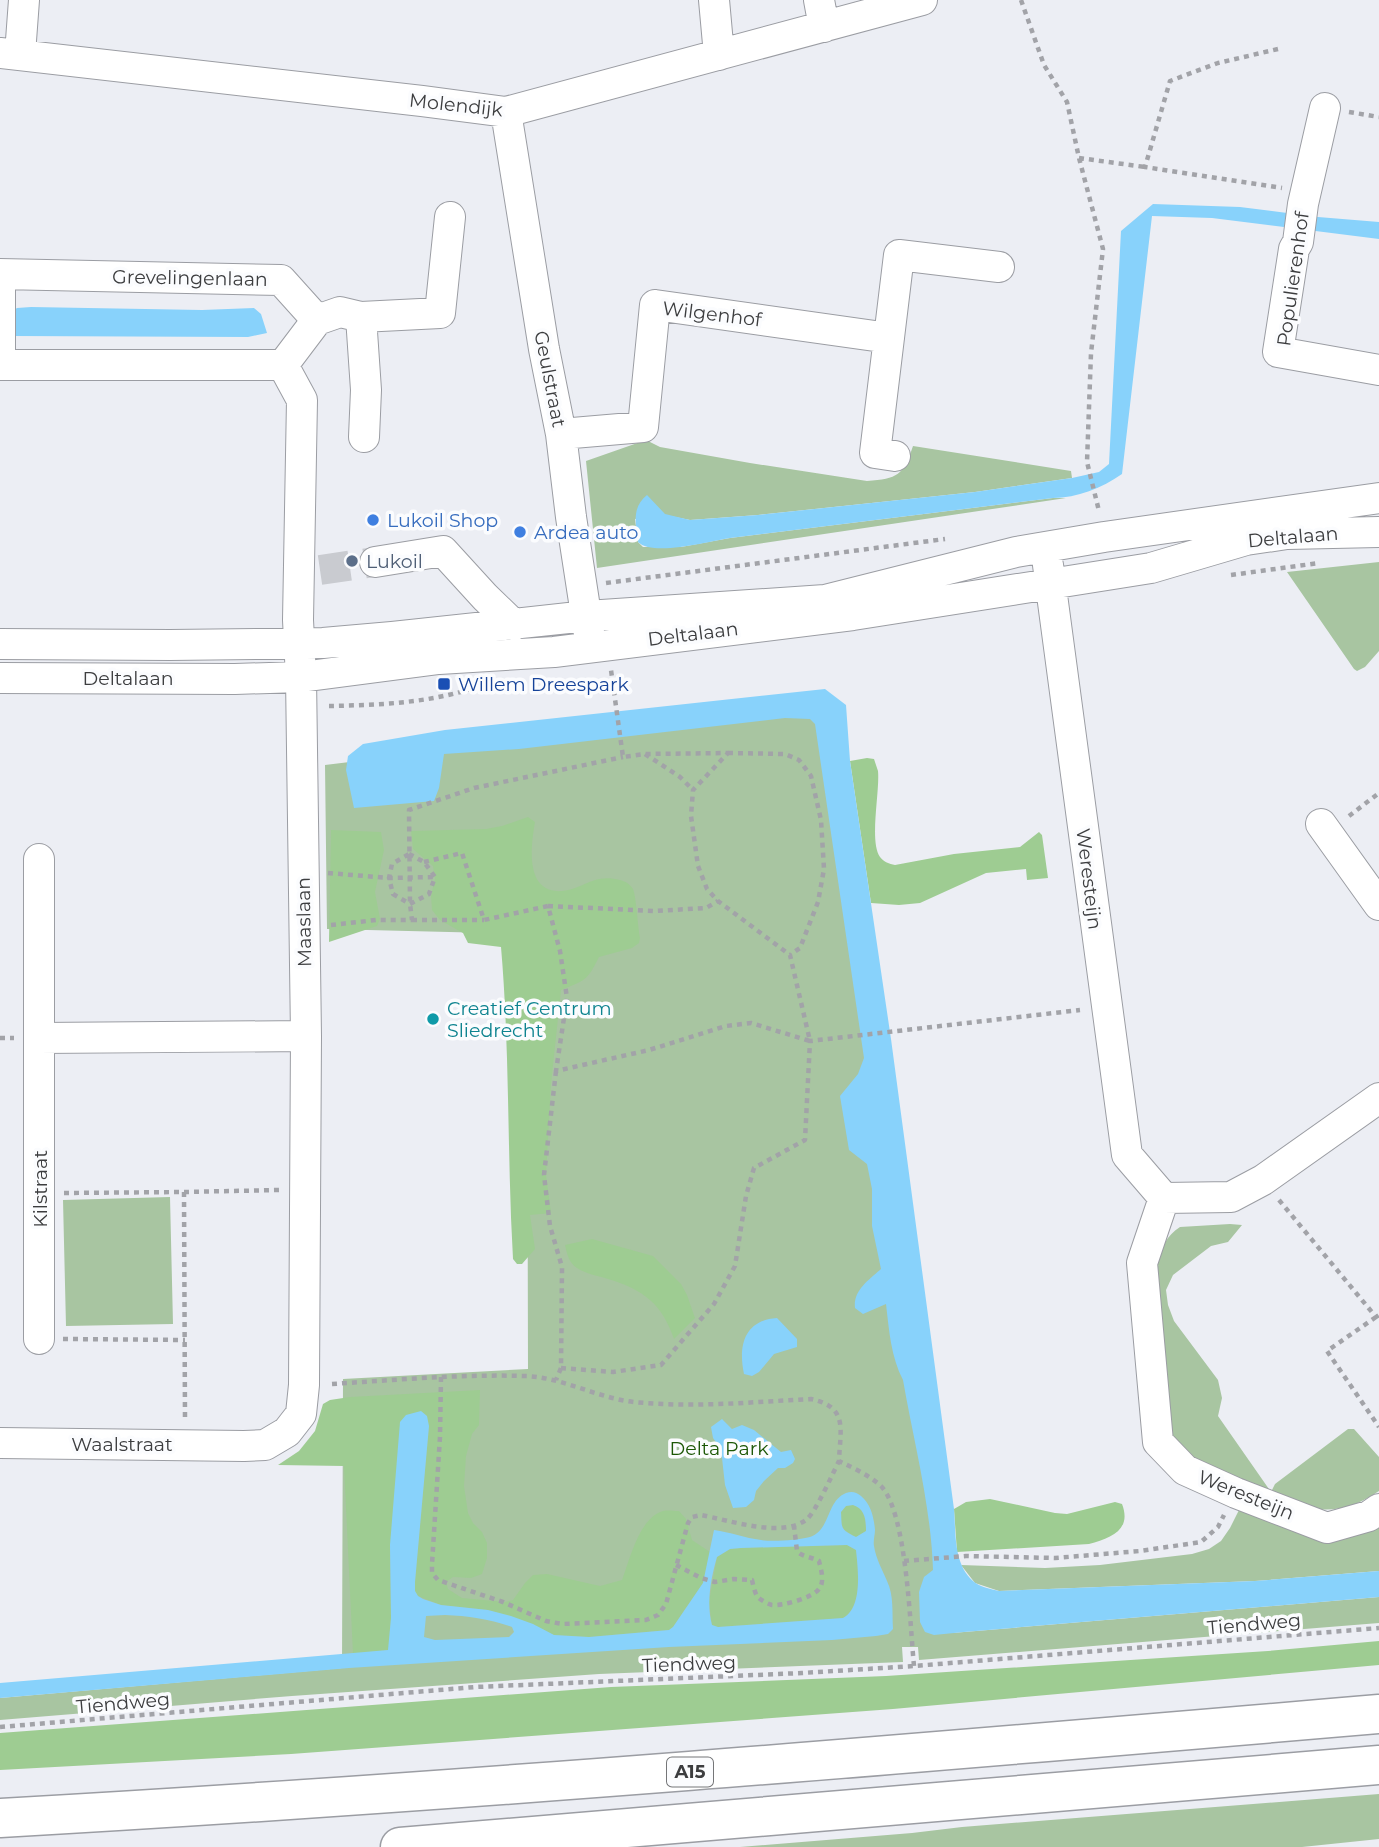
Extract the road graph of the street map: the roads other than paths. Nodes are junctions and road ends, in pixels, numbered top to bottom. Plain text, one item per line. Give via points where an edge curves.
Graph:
1 (24, 0) edge
2 (714, 0) edge
3 (922, 0) edge
4 (821, 13) edge
5 (10, 54) edge
6 (719, 55) junction
7 (1325, 108) dead end
8 (506, 112) junction
9 (450, 217) dead end
10 (999, 267) dead end
11 (361, 317) junction
12 (317, 320) junction
13 (889, 338) junction
14 (0, 365) edge
15 (282, 365) junction
16 (1379, 370) edge
17 (561, 433) junction
18 (364, 437) dead end
19 (895, 456) dead end
20 (1379, 498) edge
21 (1379, 531) edge
22 (1046, 547) junction
23 (375, 562) tunnel mouth
24 (1050, 584) junction
25 (587, 616) junction
26 (514, 625) junction
27 (298, 642) junction
28 (0, 644) edge
29 (601, 656) junction
30 (301, 677) junction
31 (0, 678) edge
32 (1324, 828) road end
33 (38, 859) dead end
34 (1379, 905) edge
35 (306, 1036) junction
36 (39, 1038) junction
37 (1379, 1099) edge
38 (1164, 1198) junction
39 (39, 1339) road end
40 (0, 1443) edge
41 (244, 1446) joint
42 (1379, 1509) edge
43 (1379, 1714) edge
44 (1379, 1765) edge
45 (0, 1818) edge
46 (400, 1847) edge

1 - 5 street
2 - 6 street
3 - 4 street, Molendijk
4 - 6 street, Molendijk
5 - 8 street, Molendijk
6 - 8 street, Molendijk
7 - 16 street, Populierenhof via 1294,249 1278,352
8 - 17 street, Geulstraat
9 - 11 street via 440,313
10 - 13 street via 899,255
11 - 12 street via 340,312
11 - 18 street
12 - 14 street, Grevelingenlaan via 281,280 0,274
12 - 15 street
13 - 17 street, Wilgenhof via 654,305 643,427
13 - 19 street via 875,453
14 - 15 street, Grevelingenlaan
15 - 27 street, Maaslaan via 302,400 310,572
17 - 25 street, Geulstraat
20 - 22 street, Deltalaan
21 - 24 street, Deltalaan via 1246,540 1151,568
22 - 24 street, Weresteijn
22 - 25 street, Deltalaan via 825,600
23 - 26 street via 443,551
24 - 29 street, Deltalaan
24 - 38 street, Weresteijn via 1127,1156
25 - 26 street, Deltalaan
25 - 29 street, Geulstraat
26 - 27 street, Deltalaan
27 - 28 street, Deltalaan
27 - 30 street, Maaslaan
29 - 30 street, Deltalaan via 554,652 439,659
30 - 31 street, Deltalaan
30 - 35 street, Maaslaan
32 - 34 street
33 - 36 street, Kilstraat
35 - 36 street
35 - 41 street, Maaslaan via 301,1414 287,1432 265,1445
36 - 39 street, Kilstraat
37 - 38 street via 1231,1197
38 - 42 street, Weresteijn via 1142,1263 1158,1442 1185,1470 1327,1528
40 - 41 street, Waalstraat
43 - 45 highway, A15 via 752,1767
44 - 46 highway

